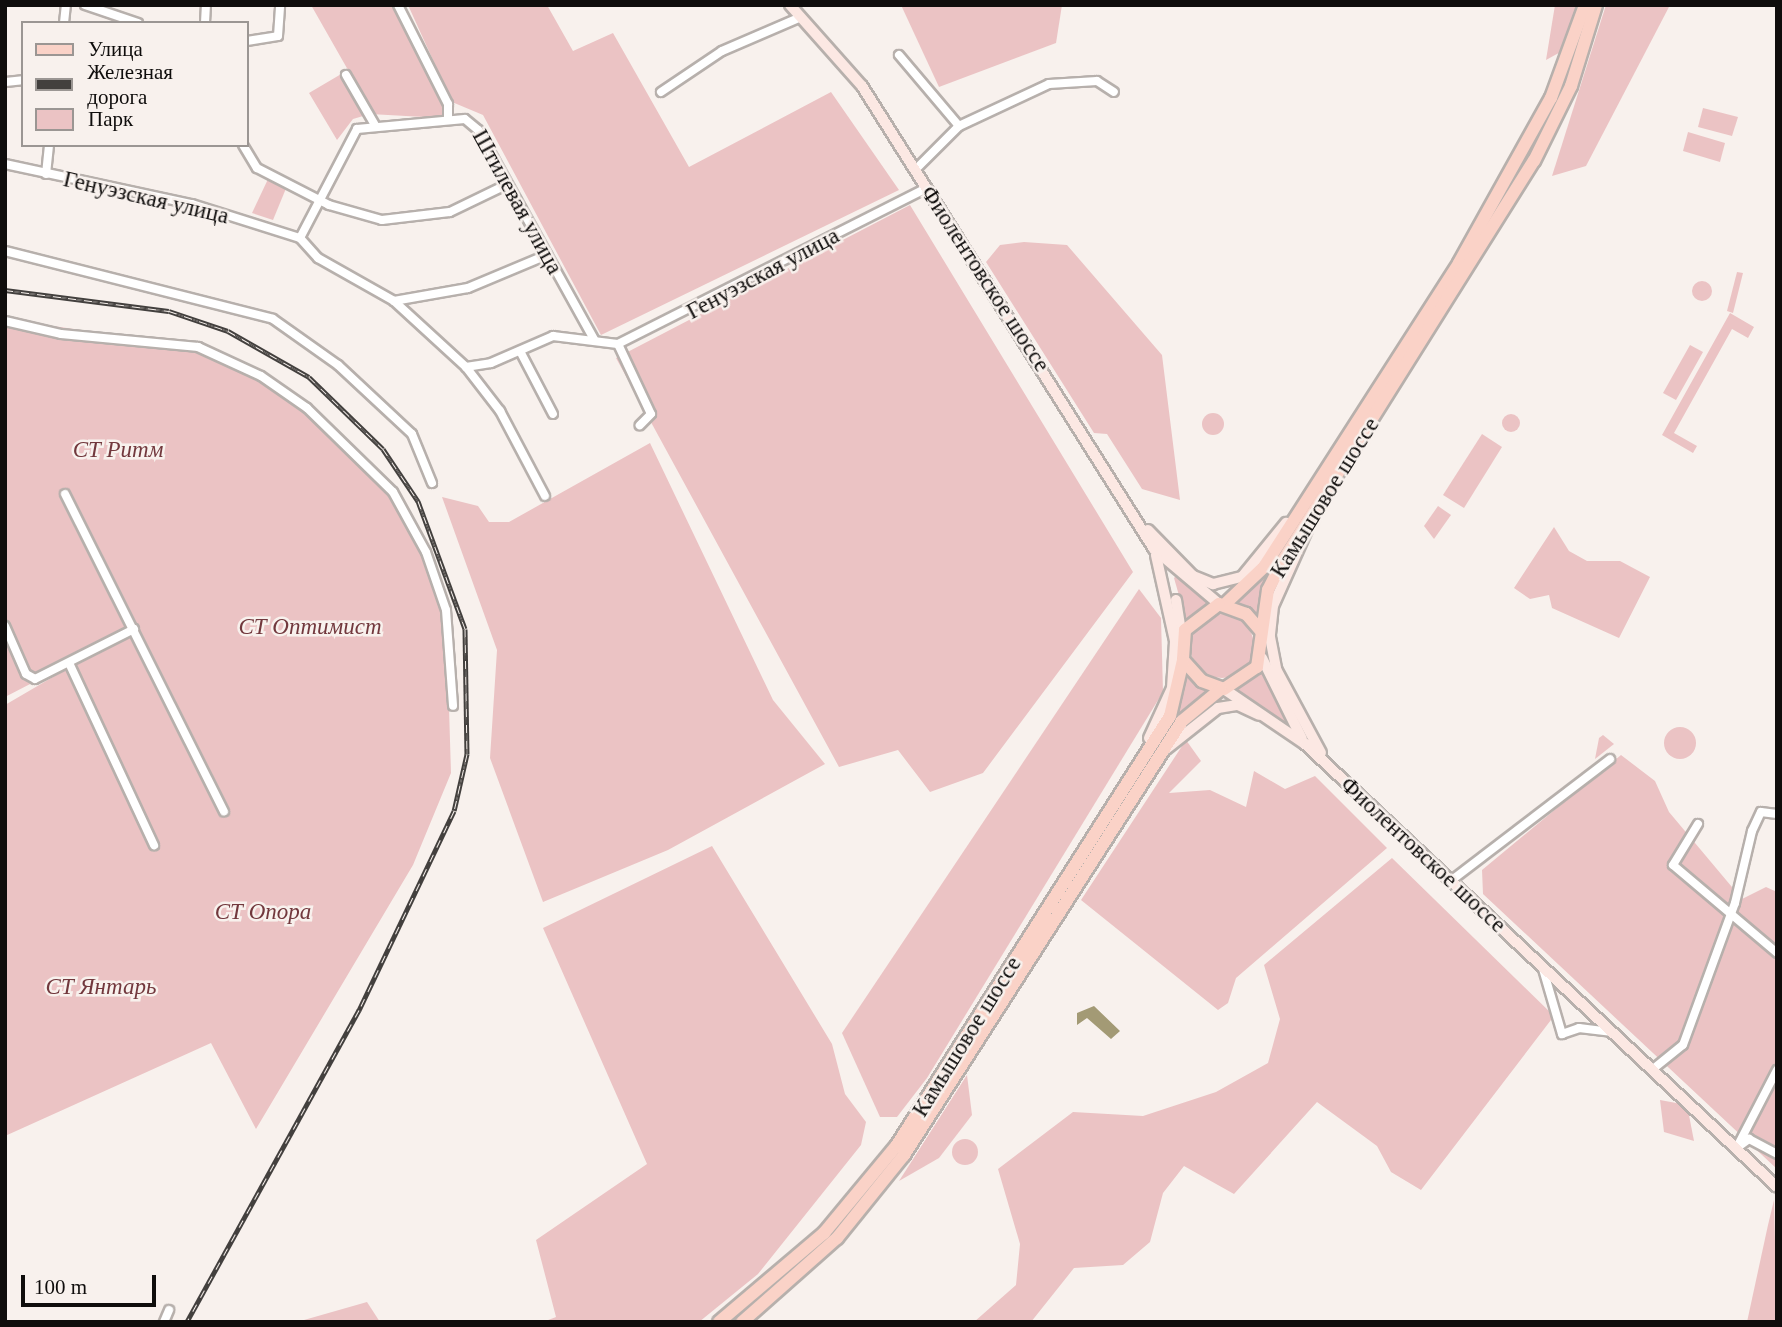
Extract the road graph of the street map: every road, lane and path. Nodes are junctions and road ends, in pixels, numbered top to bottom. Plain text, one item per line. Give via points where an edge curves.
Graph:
1 (85, 5) edge
2 (280, 5) edge
3 (398, 5) edge
4 (790, 5) edge
5 (1585, 5) edge
6 (1596, 5) edge
7 (801, 17) junction
8 (132, 21) edge
9 (248, 41) edge
10 (899, 55) dead end
11 (346, 75) dead end
12 (661, 92) dead end
13 (1114, 92) dead end
14 (448, 120) junction
15 (374, 125) junction
16 (959, 127) junction
17 (49, 147) edge
18 (244, 147) edge
19 (5, 164) edge
20 (915, 170) junction
21 (46, 174) junction
22 (508, 184) junction
23 (927, 188) junction
24 (321, 202) junction
25 (300, 238) junction
26 (5, 251) edge
27 (547, 255) junction
28 (394, 301) junction
29 (5, 321) edge
30 (594, 341) junction
31 (618, 344) junction
32 (520, 351) junction
33 (466, 367) junction
34 (553, 414) dead end
35 (640, 425) dead end
36 (432, 483) dead end
37 (65, 494) dead end
38 (545, 496) dead end
39 (1307, 500) junction
40 (1136, 518) junction
41 (1309, 521) junction
42 (1154, 549) junction
43 (1165, 564) junction
44 (1222, 604) junction
45 (5, 626) edge
46 (134, 629) junction
47 (1261, 631) junction
48 (1182, 637) junction
49 (1262, 658) junction
50 (1183, 660) junction
51 (70, 665) junction
52 (1223, 689) junction
53 (453, 706) dead end
54 (1293, 735) junction
55 (1305, 744) junction
56 (1164, 751) junction
57 (1610, 759) dead end
58 (1328, 765) junction
59 (1134, 773) junction
60 (223, 811) dead end
61 (1777, 814) edge
62 (1698, 824) dead end
63 (154, 845) dead end
64 (1452, 880) junction
65 (1729, 913) junction
66 (1777, 953) edge
67 (1542, 965) junction
68 (1613, 1032) junction
69 (1653, 1069) junction
70 (1777, 1070) edge
71 (1736, 1149) junction
72 (1777, 1154) edge
73 (1777, 1188) edge
74 (169, 1310) dead end
75 (163, 1322) edge
76 (719, 1322) edge
77 (742, 1322) edge

1 - 8 street
2 - 9 street via 278,36
3 - 14 street, Штилевая улица via 448,104
4 - 7 main road, Фиолентовское шоссе
5 - 39 main road, Камышовое шоссе via 1560,80 1523,154
6 - 41 main road, Камышовое шоссе via 1572,86 1534,161
7 - 12 street via 722,51
7 - 20 main road, Фиолентовское шоссе via 862,86
10 - 16 street
11 - 15 street
13 - 16 street via 1097,81 1049,84
14 - 15 street via 416,127
14 - 22 street, Штилевая улица via 473,122
15 - 24 street via 349,137
16 - 20 street
17 - 21 street
18 - 24 street via 257,168
19 - 21 street, Генуэзская улица
20 - 23 main road, Фиолентовское шоссе
21 - 25 street, Генуэзская улица via 192,204
22 - 24 street via 450,212 410,221 382,220
22 - 27 street, Штилевая улица
23 - 31 street, Генуэзская улица
23 - 40 main road, Фиолентовское шоссе
24 - 25 street
25 - 28 street, Генуэзская улица via 318,258
26 - 36 street via 274,320 338,365 412,435
27 - 28 street via 468,288
27 - 30 street, Штилевая улица
28 - 33 street, Генуэзская улица
29 - 53 street via 61,334 198,347 261,376 307,408 393,492 426,552 446,611
30 - 31 street
30 - 32 street via 553,337
31 - 35 street via 651,414
32 - 33 street
32 - 34 street
33 - 38 street, Генуэзская улица via 500,411
37 - 46 street
39 - 40 main road via 1252,566 1231,582 1193,576
39 - 44 main road, Камышовое шоссе via 1264,567
40 - 42 main road, Фиолентовское шоссе
41 - 47 main road, Камышовое шоссе via 1268,590
41 - 58 main road via 1273,606 1270,637 1276,669
42 - 43 main road, Фиолентовское шоссе
42 - 59 main road via 1175,641 1172,688
43 - 44 main road, Фиолентовское шоссе
43 - 48 main road, Фиолентовское шоссе
44 - 47 main road via 1246,614
44 - 48 main road, Камышовое шоссе via 1198,614
45 - 51 street via 28,677
46 - 51 street
46 - 60 street
47 - 49 main road
48 - 50 main road
49 - 52 main road via 1244,680
49 - 55 main road, Фиолентовское шоссе
50 - 52 main road via 1202,681
50 - 59 main road, Камышовое шоссе via 1171,716
51 - 63 street
52 - 54 main road, Фиолентовское шоссе
52 - 56 main road, Камышовое шоссе via 1182,722
54 - 55 main road, Фиолентовское шоссе
54 - 56 main road via 1228,705
55 - 58 main road, Фиолентовское шоссе
56 - 77 main road, Камышовое шоссе via 904,1155 837,1238
57 - 64 street
58 - 64 main road, Фиолентовское шоссе
59 - 76 main road, Камышовое шоссе via 897,1145 824,1233
61 - 65 street via 1761,812
62 - 65 street via 1673,866
64 - 67 main road, Фиолентовское шоссе
65 - 66 street
65 - 69 street via 1683,1045
67 - 68 main road, Фиолентовское шоссе
67 - 68 street via 1562,1034 1579,1028
68 - 69 main road, Фиолентовское шоссе
69 - 71 main road, Фиолентовское шоссе
70 - 71 street
71 - 72 street via 1749,1139
71 - 73 main road, Фиолентовское шоссе
74 - 75 street

